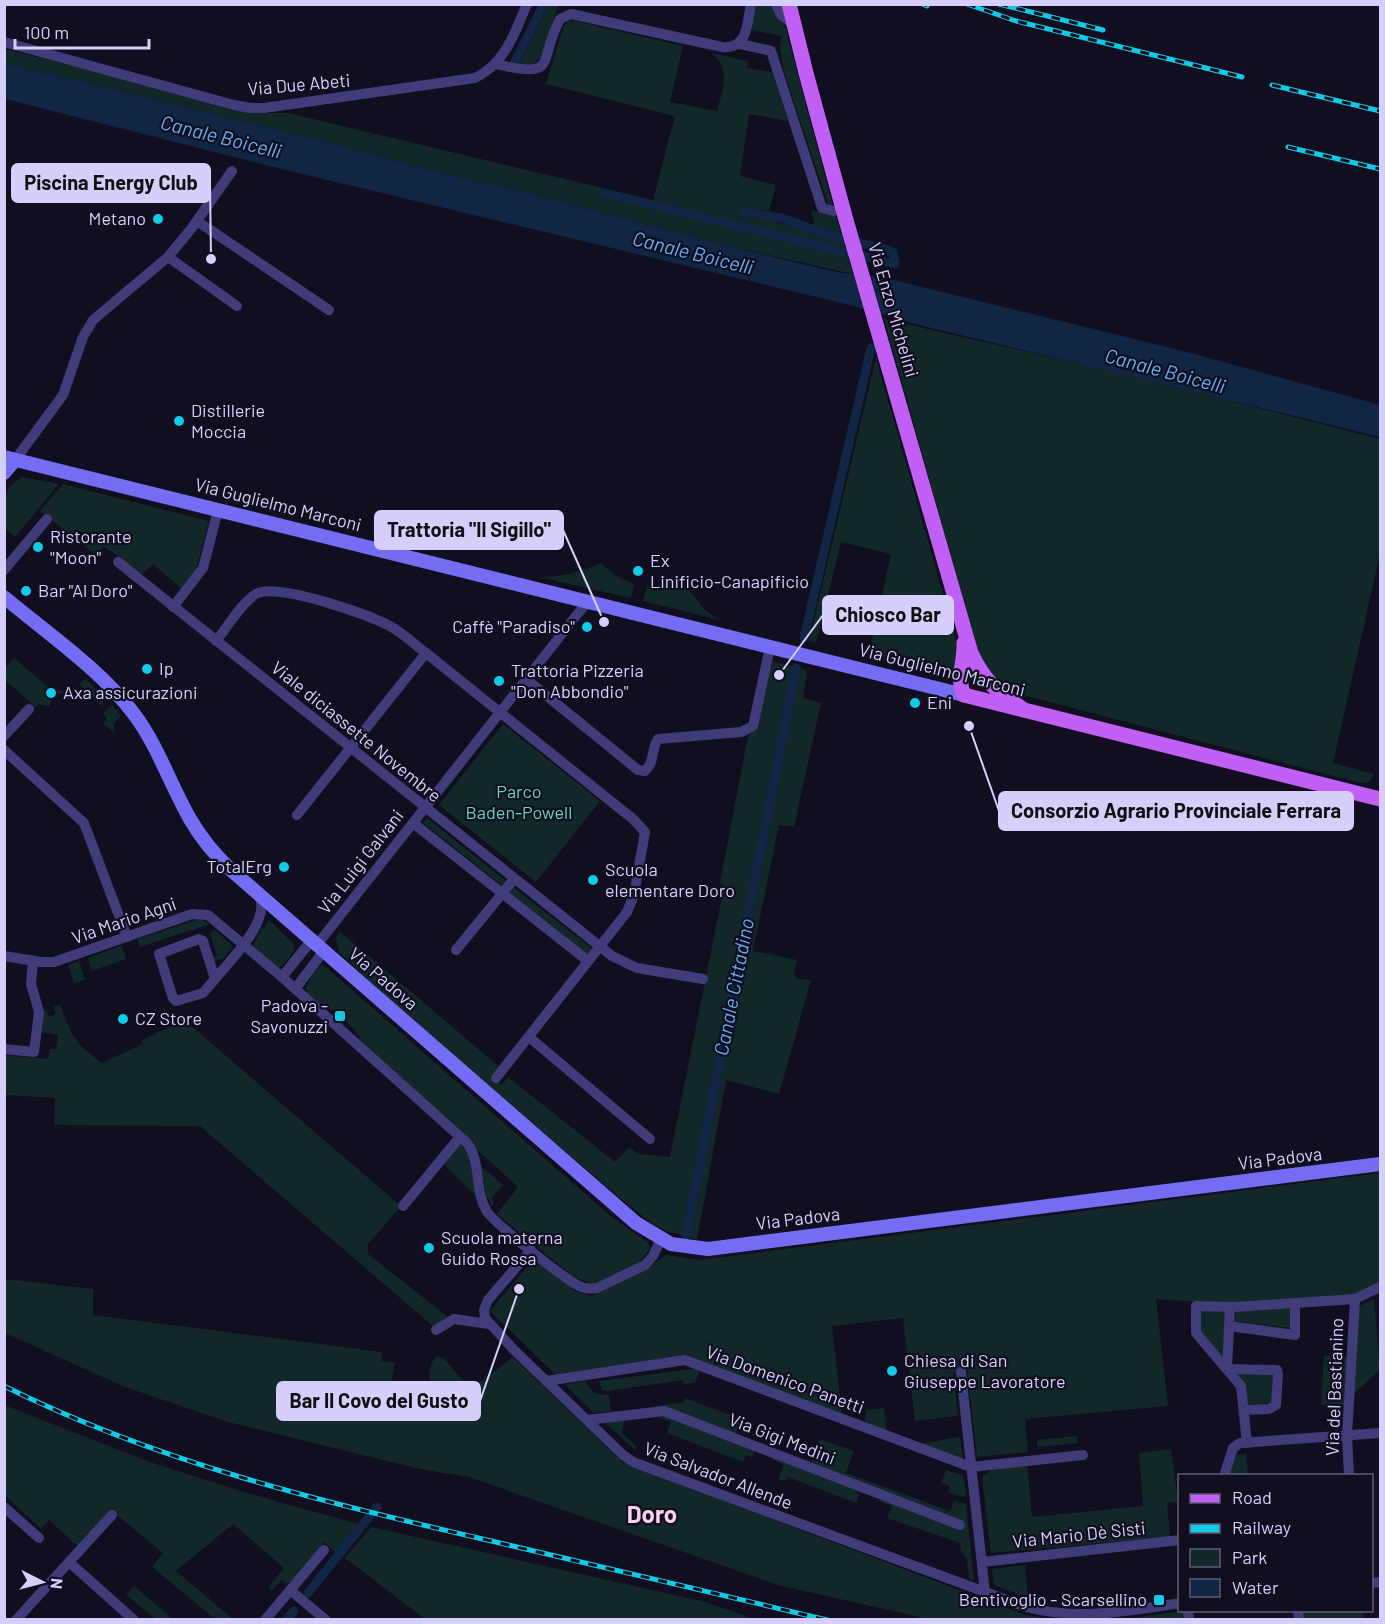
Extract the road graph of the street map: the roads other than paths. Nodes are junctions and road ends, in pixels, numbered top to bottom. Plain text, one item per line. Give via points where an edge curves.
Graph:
1 (527, 4) edge
2 (751, 4) edge
3 (776, 4) edge
4 (789, 4) edge
5 (793, 24) junction
6 (4, 42) edge
7 (740, 44) junction
8 (495, 64) junction
9 (232, 171) dead end
10 (834, 211) dead end
11 (197, 220) junction
12 (168, 257) junction
13 (237, 306) dead end
14 (329, 310) dead end
15 (10, 458) edge
16 (4, 473) edge
17 (218, 510) junction
18 (47, 519) dead end
19 (117, 562) dead end
20 (4, 570) edge
21 (4, 597) edge
22 (587, 602) junction
23 (173, 607) junction
24 (963, 625) junction
25 (216, 641) junction
26 (770, 647) junction
27 (426, 653) junction
28 (974, 661) junction
29 (961, 675) junction
30 (526, 679) junction
31 (924, 685) junction
32 (964, 695) junction
33 (29, 709) dead end
34 (1024, 710) junction
35 (500, 712) junction
36 (4, 736) edge
37 (350, 748) junction
38 (4, 750) edge
39 (1380, 799) edge
40 (425, 808) junction
41 (297, 815) dead end
42 (413, 823) junction
43 (514, 879) junction
44 (502, 893) junction
45 (259, 895) junction
46 (128, 937) junction
47 (243, 946) junction
48 (317, 946) junction
49 (600, 947) junction
50 (456, 950) dead end
51 (4, 956) edge
52 (33, 961) junction
53 (588, 961) junction
54 (282, 977) junction
55 (704, 979) dead end
56 (214, 980) junction
57 (294, 989) junction
58 (529, 1037) junction
59 (4, 1049) edge
60 (496, 1078) dead end
61 (650, 1139) dead end
62 (463, 1140) junction
63 (1380, 1164) edge
64 (403, 1206) dead end
65 (661, 1239) junction
66 (531, 1250) junction
67 (1380, 1287) edge
68 (1355, 1299) junction
69 (1295, 1303) junction
70 (1230, 1307) junction
71 (487, 1321) junction
72 (1229, 1326) junction
73 (436, 1330) dead end
74 (1227, 1369) junction
75 (961, 1372) dead end
76 (546, 1381) junction
77 (1244, 1410) junction
78 (587, 1420) junction
79 (1380, 1433) edge
80 (1347, 1435) junction
81 (1247, 1443) junction
82 (1083, 1455) dead end
83 (971, 1467) junction
84 (1225, 1474) edge
85 (1349, 1474) edge
86 (4, 1507) edge
87 (112, 1515) dead end
88 (960, 1525) dead end
89 (39, 1538) dead end
90 (1178, 1540) edge
91 (324, 1550) dead end
92 (69, 1562) junction
93 (982, 1562) junction
94 (290, 1590) junction
95 (985, 1593) junction
96 (1178, 1603) edge
97 (16, 1620) edge
98 (134, 1620) edge
99 (265, 1620) edge
100 (326, 1620) edge

1 - 8 street, Via Due Abeti
2 - 7 street
3 - 5 street via 781,15
4 - 5 main road, Via Enzo Michelini
5 - 24 main road, Via Enzo Michelini
6 - 8 street, Via Due Abeti via 250,108 467,81
7 - 8 street via 722,47 571,14 560,19 541,66 528,71
7 - 10 street via 771,51 822,208
9 - 11 street
11 - 12 street
11 - 14 street
12 - 13 street
12 - 15 street via 93,320 63,395
15 - 16 main road
15 - 17 main road, Via Guglielmo Marconi
17 - 22 main road, Via Guglielmo Marconi
17 - 23 street via 203,568
18 - 20 street
19 - 23 street, Viale diciassette Novembre
21 - 45 main road, Via Padova via 125,703 152,741 198,832 218,858
22 - 26 main road, Via Guglielmo Marconi
22 - 30 street, Via Luigi Galvani
23 - 25 street, Viale diciassette Novembre
24 - 28 main road, Via Enzo Michelini
24 - 29 main road, Via Enzo Michelini
25 - 27 street via 254,595 277,591 376,619
25 - 37 street, Viale diciassette Novembre
26 - 30 street via 753,726 741,732 658,739 645,771 638,770
26 - 31 main road, Via Guglielmo Marconi
27 - 35 street
27 - 37 street
28 - 32 main road via 972,682
28 - 34 main road, Via Enzo Michelini via 995,690
29 - 31 main road via 946,685
29 - 32 main road, Via Enzo Michelini
30 - 35 street, Via Luigi Galvani
31 - 32 main road, Via Guglielmo Marconi
32 - 34 main road, Via Guglielmo Marconi
33 - 36 street
34 - 39 main road, Via Guglielmo Marconi
35 - 40 street, Via Luigi Galvani
35 - 49 street via 645,832 631,905
37 - 40 street, Viale diciassette Novembre
37 - 41 street
38 - 46 street via 84,823
40 - 42 street, Via Luigi Galvani
40 - 43 street, Viale diciassette Novembre
42 - 44 street, Viale diciassette Novembre
42 - 48 street, Via Luigi Galvani
43 - 44 street
43 - 49 street, Viale diciassette Novembre
44 - 50 street
44 - 53 street, Viale diciassette Novembre
45 - 47 street via 263,902 261,915
45 - 48 main road, Via Padova
46 - 47 street, Via Mario Agni via 192,914 204,914
46 - 52 street, Via Mario Agni via 62,960
47 - 54 street
47 - 56 street
48 - 54 street
48 - 57 street, Via Padova
48 - 65 main road, Via Padova via 636,1222
49 - 53 street
49 - 55 street, Viale diciassette Novembre via 638,968
51 - 52 street, Via Mario Agni
52 - 59 street via 31,984 39,1012 34,1052
53 - 58 street
54 - 57 street
56 - 56 street via 202,939 159,954 176,1000 201,994
57 - 62 street
58 - 60 street
58 - 61 street
62 - 64 street
62 - 66 street via 474,1156 485,1208
63 - 65 main road, Via Padova via 708,1249 671,1245
65 - 66 street via 645,1265 591,1289 578,1285
66 - 71 street via 488,1300 484,1310
67 - 68 street
68 - 69 street
68 - 80 street, Via del Bastianino
69 - 70 street
69 - 72 street via 1295,1335
70 - 72 street
70 - 74 street via 1196,1306 1196,1333
71 - 73 street via 454,1319
71 - 76 street, Via Salvador Allende
72 - 74 street
74 - 77 street via 1241,1386
74 - 77 street via 1276,1370 1275,1405
75 - 83 street
76 - 78 street, Via Salvador Allende
76 - 83 street, Via Domenico Panetti via 685,1360
77 - 81 street
78 - 88 street, Via Gigi Medini via 664,1411
78 - 95 street, Via Salvador Allende via 623,1455 642,1466
79 - 80 street
80 - 81 street
80 - 85 street, Via del Bastianino
81 - 84 street via 1233,1448
82 - 83 street
83 - 93 street
86 - 89 street
87 - 92 street
90 - 93 street, Via Mario Dè Sisti
91 - 94 street
92 - 97 street
92 - 98 street
93 - 95 street
94 - 99 street
94 - 100 street
95 - 96 street, Via Salvador Allende via 1063,1614 1096,1615

